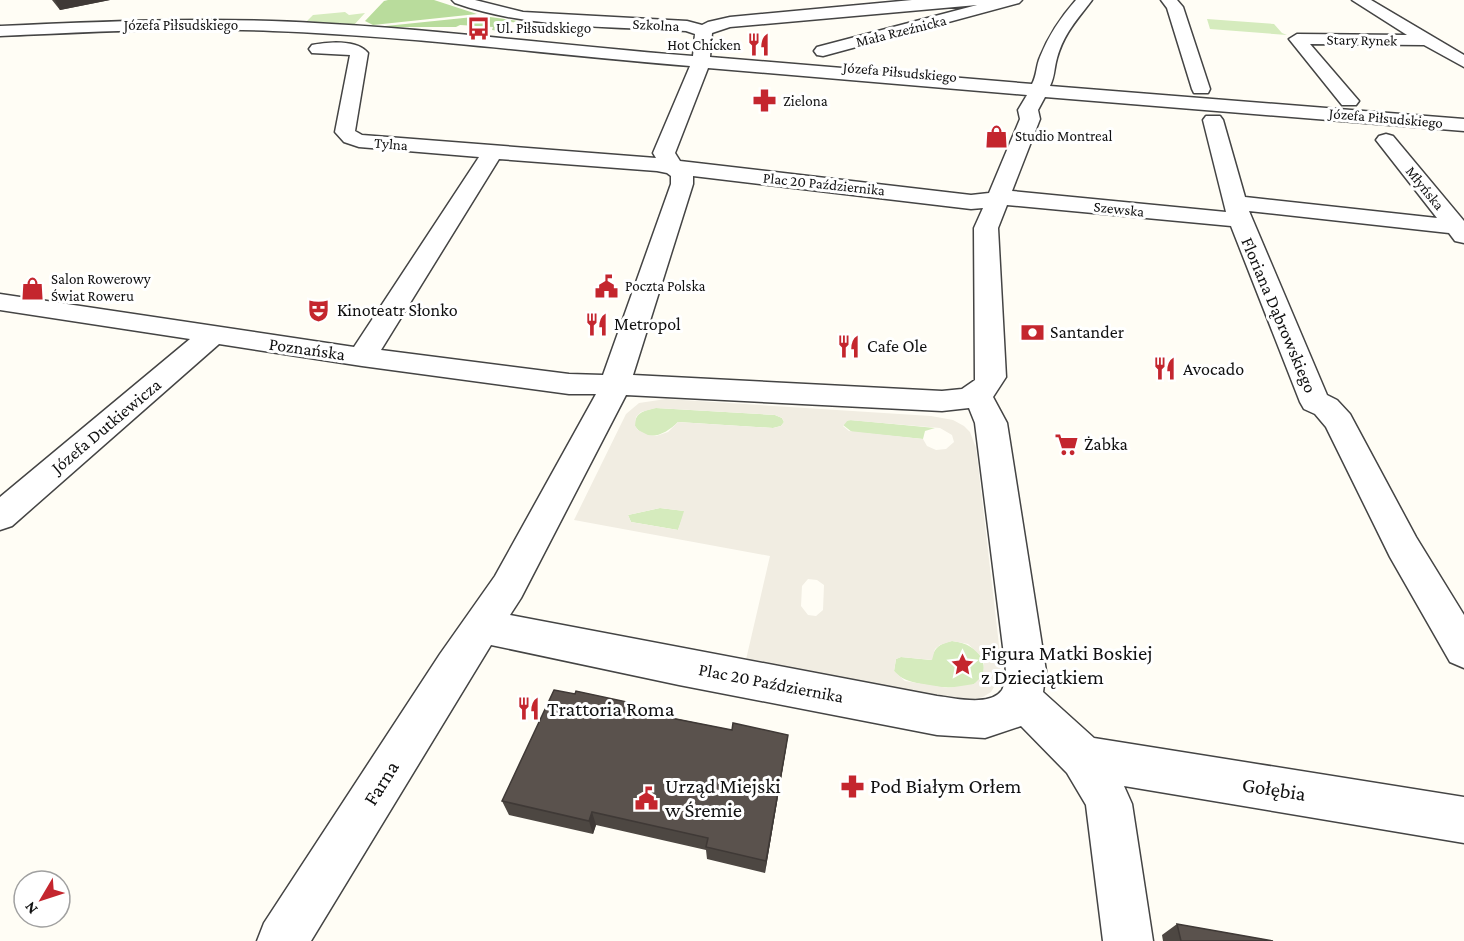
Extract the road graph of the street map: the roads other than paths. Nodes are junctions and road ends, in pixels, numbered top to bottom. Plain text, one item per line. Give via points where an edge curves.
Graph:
1 (460, 0) edge
2 (986, 0) edge
3 (1008, 0) edge
4 (1016, 0) edge
5 (1084, 0) edge
6 (1169, 0) edge
7 (1360, 0) edge
8 (778, 19) junction
9 (704, 31) junction
10 (363, 32) junction
11 (0, 33) edge
12 (1431, 43) junction
13 (302, 49) dead end
14 (823, 51) junction
15 (702, 58) junction
16 (1464, 62) edge
17 (860, 68) junction
18 (1039, 88) junction
19 (1201, 89) dead end
20 (1137, 100) junction
21 (1350, 101) dead end
22 (1236, 105) junction
23 (1030, 119) junction
24 (1213, 120) dead end
25 (1464, 125) edge
26 (1386, 140) dead end
27 (493, 152) junction
28 (675, 167) junction
29 (998, 198) junction
30 (1238, 212) junction
31 (1460, 232) edge
32 (0, 302) edge
33 (212, 335) junction
34 (362, 357) junction
35 (615, 384) junction
36 (976, 396) junction
37 (0, 517) edge
38 (483, 626) junction
39 (1464, 650) edge
40 (1021, 699) junction
41 (1085, 758) junction
42 (1464, 820) edge
43 (282, 941) edge
44 (1128, 941) edge

1 - 9 street, Szkolna via 523,17 687,26
2 - 8 street
3 - 4 street
4 - 14 street, Mała Rzeźnicka
5 - 18 street via 1063,24
6 - 19 street via 1175,7
7 - 12 street, Stary Rynek
8 - 9 street via 723,22
8 - 14 street
9 - 15 street, Szkolna
10 - 11 street, Józefa Piłsudskiego via 226,38
10 - 11 street, Józefa Piłsudskiego via 161,25 58,27
10 - 15 street, Józefa Piłsudskiego
12 - 16 street
12 - 21 street, Stary Rynek via 1297,39
13 - 27 street, Tylna via 351,49 359,53 345,128 351,138 381,144
14 - 17 street
15 - 17 street, Józefa Piłsudskiego
15 - 18 street, Józefa Piłsudskiego
15 - 28 street, Szkolna via 664,153
17 - 18 street, Józefa Piłsudskiego
18 - 20 street, Józefa Piłsudskiego
18 - 22 street, Józefa Piłsudskiego via 1175,96
18 - 23 street via 1028,113
20 - 22 street, Józefa Piłsudskiego
20 - 23 street via 1053,108
22 - 25 street, Józefa Piłsudskiego
23 - 29 street
24 - 30 street, Floriana Dąbrowskiego
26 - 31 street, Młyńska
27 - 28 street, Tylna
27 - 34 street
28 - 29 street, Plac 20 Października via 971,202
28 - 35 street via 682,175 682,183
29 - 30 street, Szewska
29 - 36 street via 986,228 991,376
30 - 31 street, Szewska
30 - 39 street, Floriana Dąbrowskiego via 1315,402 1326,407 1339,422 1403,547
32 - 33 street, Poznańska
33 - 34 street, Poznańska
33 - 37 street, Józefa Dutkiewicza
34 - 35 street, Poznańska via 569,384
35 - 36 street via 942,401
35 - 38 street via 529,552
36 - 40 street via 989,416 1000,480 1026,671
38 - 40 street, Plac 20 Października via 962,718 999,716
38 - 43 street, Farna
40 - 41 street
41 - 42 street, Gołębia
41 - 44 street via 1108,804

